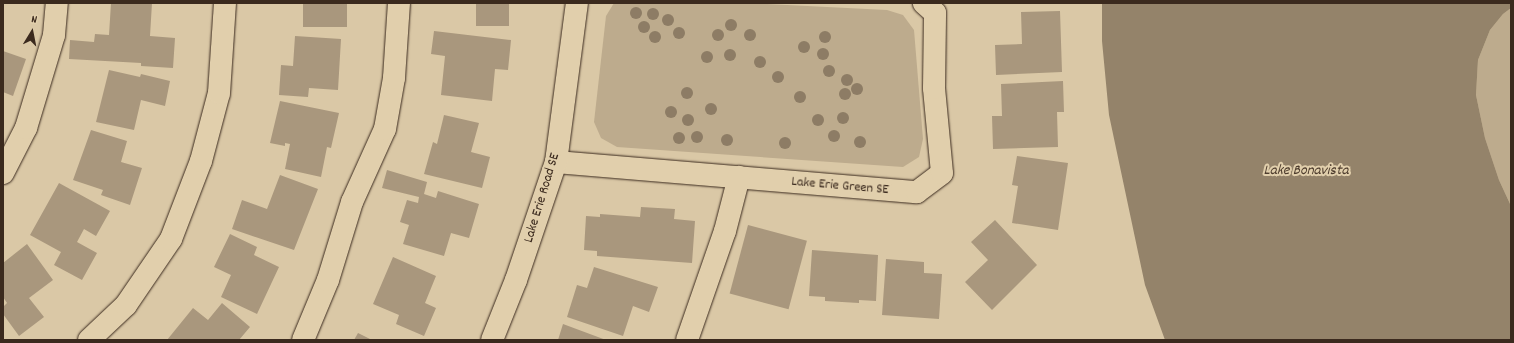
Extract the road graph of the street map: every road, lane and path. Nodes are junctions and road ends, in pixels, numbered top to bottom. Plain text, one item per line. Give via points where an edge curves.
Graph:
1 (57, 3) edge
2 (225, 3) edge
3 (399, 3) edge
4 (577, 3) edge
5 (924, 3) edge
6 (556, 162) junction
7 (3, 172) edge
8 (739, 177) junction
9 (89, 340) edge
10 (303, 340) edge
11 (492, 340) edge
12 (687, 340) edge

1 - 7 street via 54,35 26,128
2 - 9 street via 219,94 201,161 171,238 126,305
3 - 10 street via 394,78 385,129 352,202 328,280
4 - 6 street, Lake Erie Road SE
5 - 8 street, Lake Erie Green SE via 934,13 934,88 942,173 917,192
6 - 8 street, Lake Erie Green SE
6 - 11 street, Lake Erie Road SE via 516,280
8 - 12 street via 725,231

